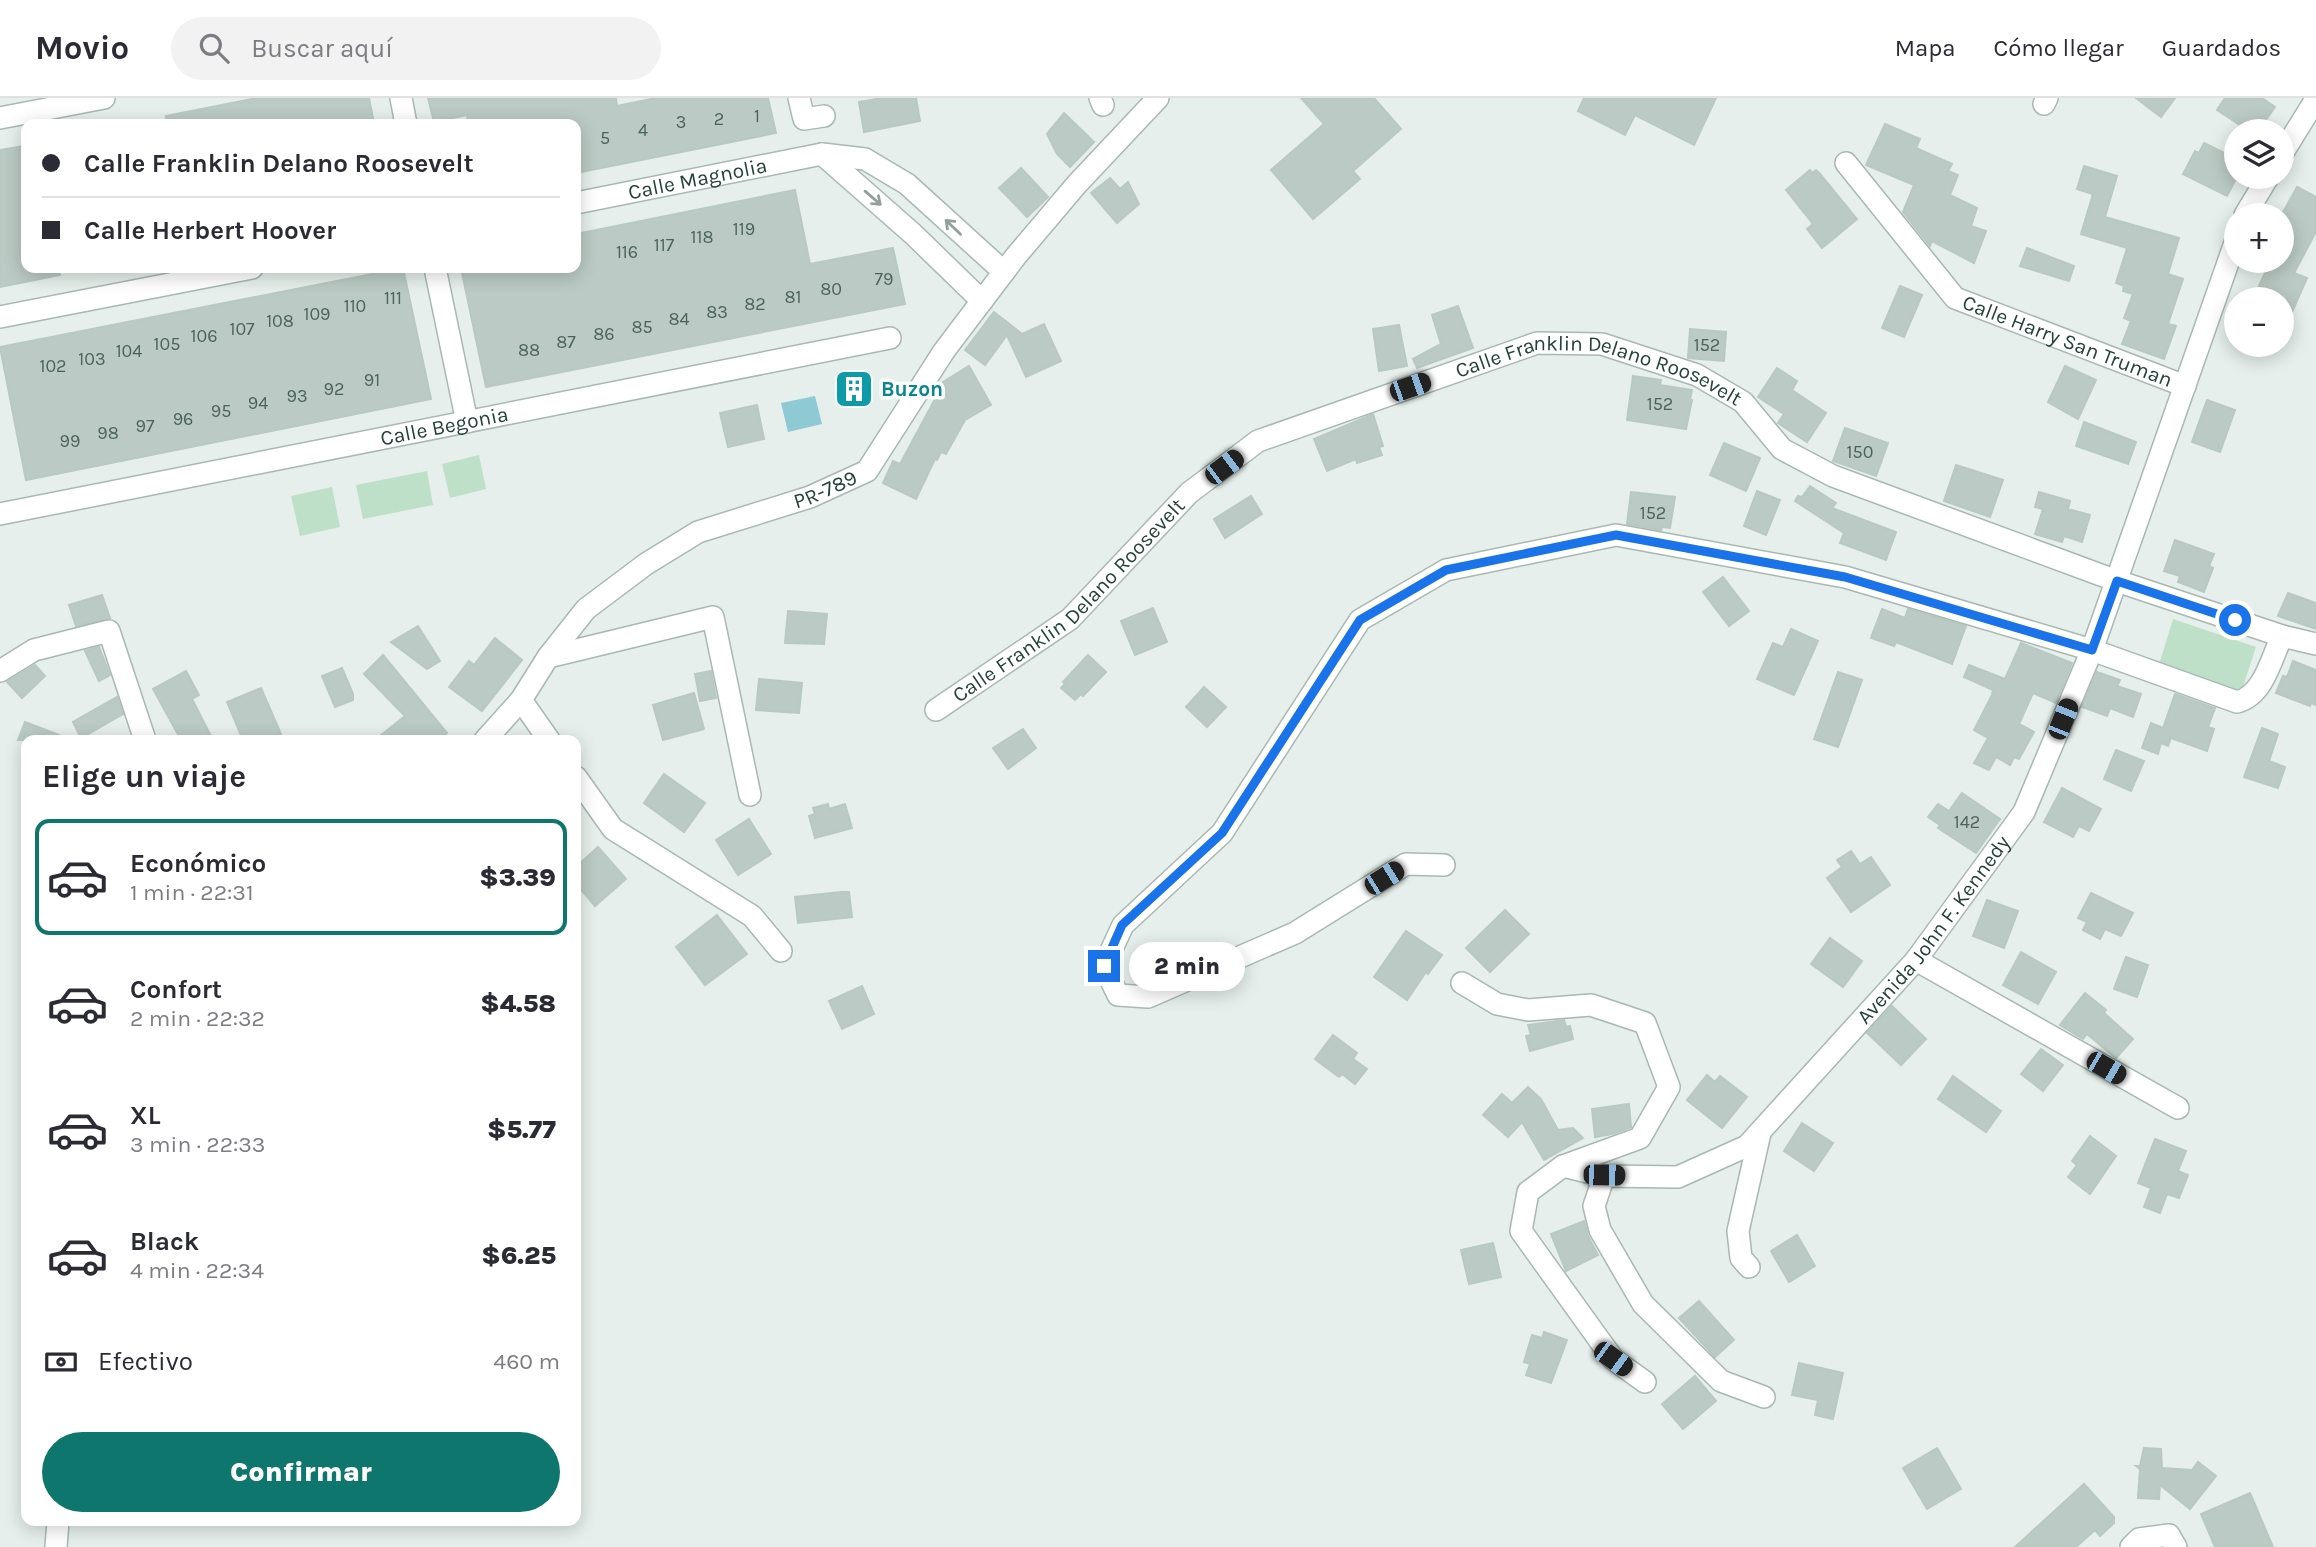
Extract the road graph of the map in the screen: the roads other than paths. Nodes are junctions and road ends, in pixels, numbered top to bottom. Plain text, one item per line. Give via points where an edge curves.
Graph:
1 (104, 98) edge
2 (401, 98) edge
3 (799, 98) edge
4 (1158, 98) edge
5 (2316, 99) edge
6 (824, 116) dead end
7 (0, 118) edge
8 (405, 119) edge
9 (2294, 135) edge
10 (821, 154) junction
11 (1846, 163) dead end
12 (581, 202) edge
13 (1004, 272) junction
14 (226, 273) edge
15 (436, 273) edge
16 (2224, 273) edge
17 (982, 301) junction
18 (0, 317) edge
19 (890, 338) dead end
20 (2185, 386) junction
21 (467, 422) junction
22 (0, 514) edge
23 (2117, 581) junction
24 (2282, 636) junction
25 (2316, 645) edge
26 (2092, 650) junction
27 (548, 657) junction
28 (0, 671) edge
29 (521, 700) junction
30 (936, 710) dead end
31 (143, 735) edge
32 (490, 735) edge
33 (546, 735) edge
34 (581, 784) edge
35 (750, 796) dead end
36 (1444, 865) dead end
37 (781, 951) dead end
38 (1916, 960) junction
39 (1462, 983) dead end
40 (2178, 1108) dead end
41 (1760, 1131) junction
42 (1563, 1166) junction
43 (1604, 1175) junction
44 (1749, 1267) dead end
45 (1645, 1382) dead end
46 (1764, 1397) dead end
47 (58, 1526) edge
48 (56, 1547) edge
49 (2131, 1547) edge
50 (2176, 1547) edge

1 - 7 street
2 - 8 street
3 - 6 street via 804,118
4 - 13 street, PR-789 / PR-789 via 1077,184
5 - 9 street
10 - 12 street, Calle Magnolia
13 -> 10 street, Calle Magnolia via 889,171 865,159
10 -> 17 street
11 - 20 street, Calle Harry San Truman via 1955,298
13 - 17 street, PR-789 / PR-789
14 - 18 street
15 - 21 street
16 - 20 street, Avenida John F. Kennedy
17 - 27 street, PR-789 / PR-789 via 867,471 810,497 698,532 586,609
19 - 21 street, Calle Begonia
20 - 23 street, Avenida John F. Kennedy
21 - 22 street, Calle Begonia
23 - 24 street, Calle Franklin Delano Roosevelt
23 - 26 street, Avenida John F. Kennedy
23 - 30 street, Calle Franklin Delano Roosevelt via 1833,476 1782,449 1743,402 1697,375 1602,344 1537,342 1258,441 1189,494 1070,619
24 - 25 street, Calle Franklin Delano Roosevelt
24 - 26 street via 2258,691 2237,702
26 - 36 street via 1845,577 1616,535 1446,570 1360,620 1222,833 1122,925 1104,966 1118,995 1148,996 1295,933 1406,864
26 - 38 street, Avenida John F. Kennedy via 2024,812
27 - 29 street, PR-789 / PR-789
27 - 35 street via 713,617
28 - 31 street via 34,650 108,631
29 - 32 street, PR-789 / PR-789
29 - 33 street
34 - 37 street via 613,829 752,916
38 - 40 street
38 - 41 street, Avenida John F. Kennedy
39 - 42 street via 1497,1004 1528,1010 1591,1005 1645,1023 1669,1087 1640,1138
41 - 43 street, Avenida John F. Kennedy via 1746,1146 1678,1177
41 - 44 street via 1738,1231 1741,1258
42 - 43 street, Avenida John F. Kennedy
42 - 45 street via 1528,1192 1521,1231 1613,1359
43 - 46 street via 1594,1206 1600,1230 1643,1304 1721,1381
47 - 48 street
49 - 50 street via 2139,1539 2169,1535

